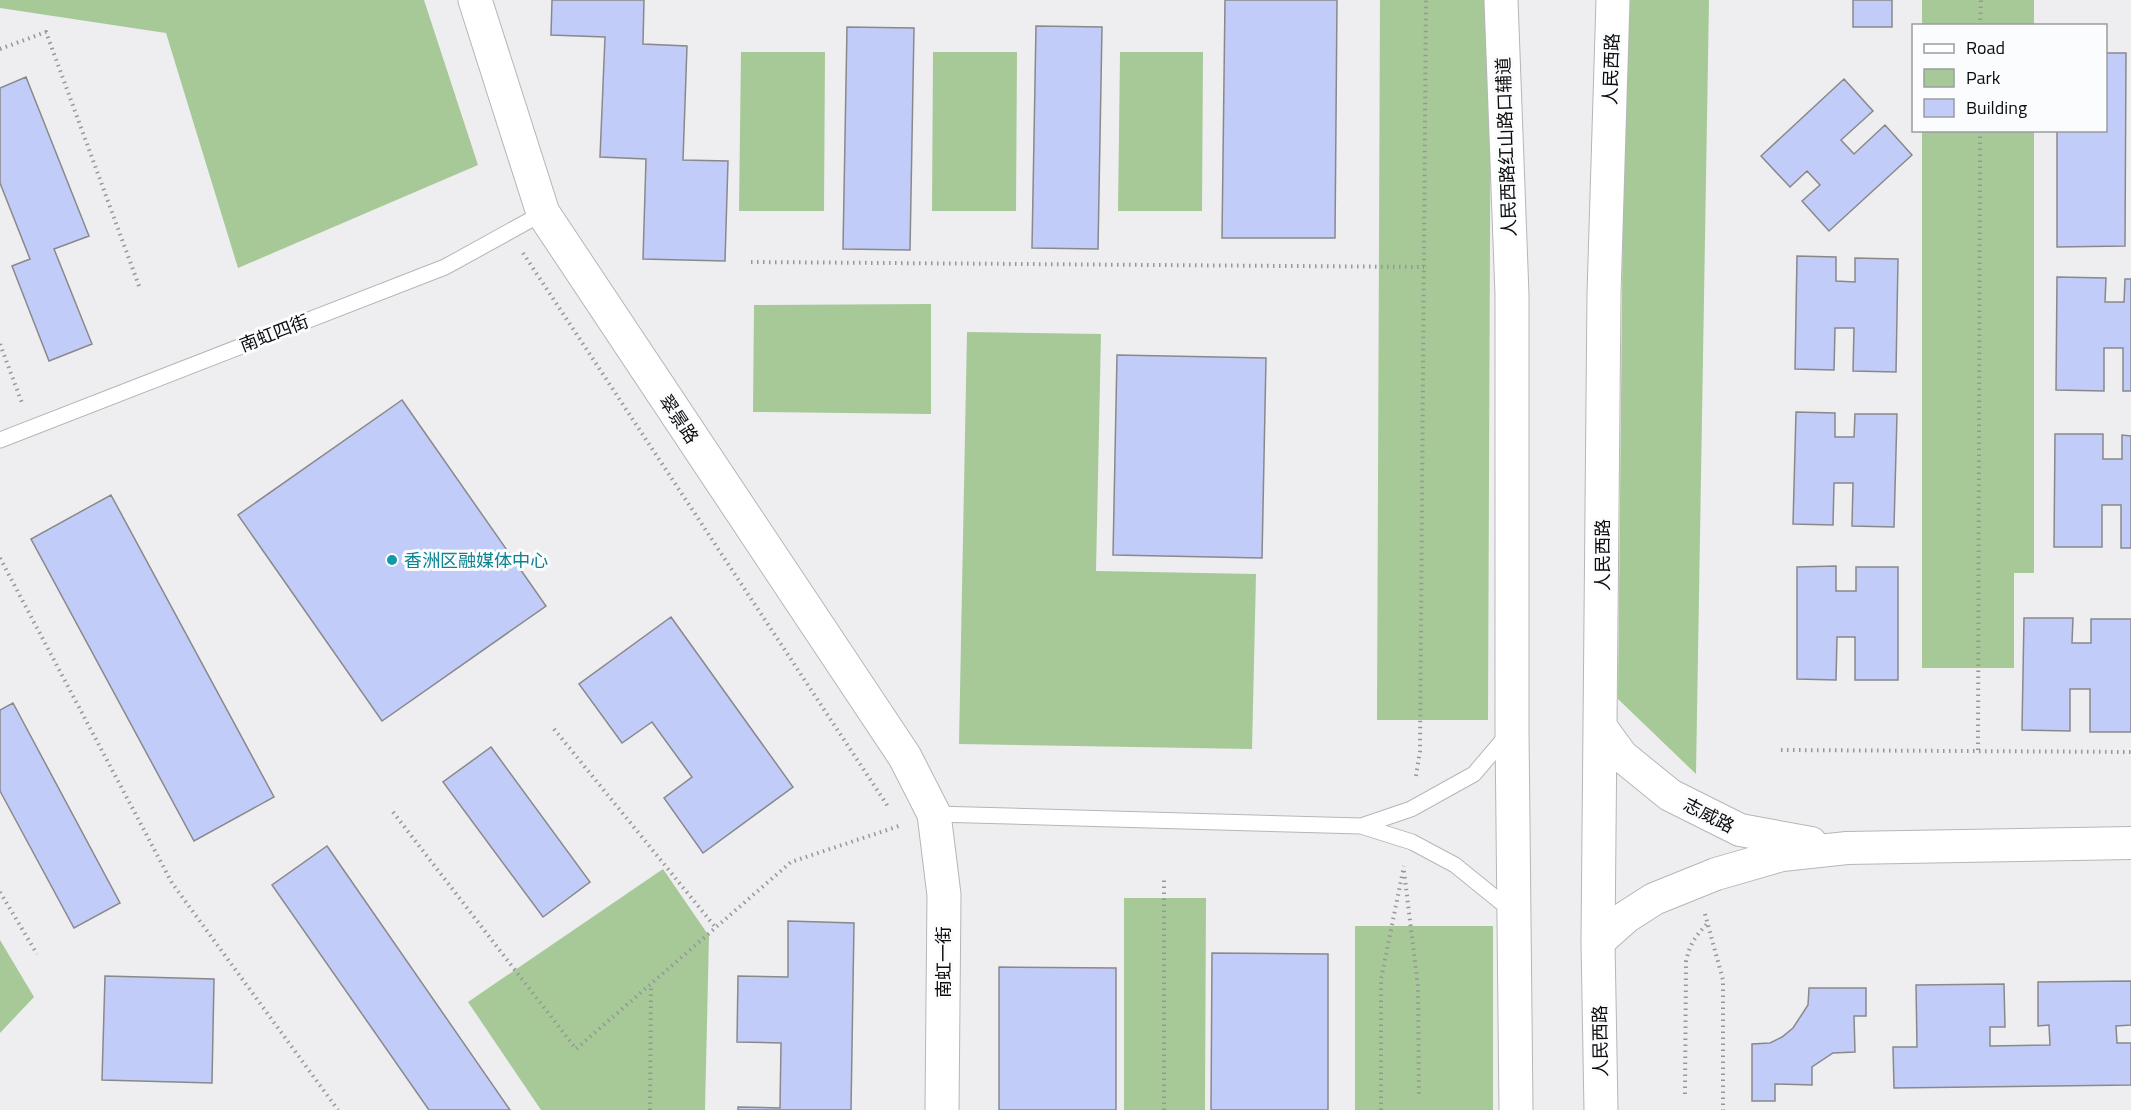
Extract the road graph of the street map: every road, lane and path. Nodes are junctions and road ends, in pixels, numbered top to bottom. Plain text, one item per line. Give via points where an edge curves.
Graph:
1 (475, 0) edge
2 (1426, 0) edge
3 (1501, 0) edge
4 (1614, 0) edge
5 (1981, 0) edge
6 (1980, 24) edge
7 (0, 50) edge
8 (1980, 132) edge
9 (543, 213) junction
10 (510, 232) junction
11 (751, 262) dead end
12 (1424, 267) junction
13 (138, 286) dead end
14 (0, 345) edge
15 (31, 428) junction
16 (0, 440) edge
17 (0, 558) edge
18 (1600, 726) junction
19 (554, 729) dead end
20 (1512, 730) junction
21 (1781, 750) dead end
22 (1978, 750) junction
23 (2131, 752) edge
24 (1411, 809) junction
25 (393, 812) dead end
26 (934, 814) junction
27 (900, 825) junction
28 (1361, 826) junction
29 (903, 835) dead end
30 (1404, 839) junction
31 (2131, 843) edge
32 (1847, 848) junction
33 (1404, 868) junction
34 (1164, 879) dead end
35 (1692, 883) junction
36 (0, 892) edge
37 (1514, 914) junction
38 (1708, 922) junction
39 (716, 928) junction
40 (1598, 942) junction
41 (37, 954) dead end
42 (651, 984) junction
43 (1685, 1094) dead end
44 (1419, 1097) dead end
45 (338, 1110) edge
46 (650, 1110) edge
47 (942, 1110) edge
48 (1164, 1110) edge
49 (1381, 1110) edge
50 (1516, 1110) edge
51 (1601, 1110) edge
52 (1723, 1110) edge

1 - 9 main road, 翠景路
2 - 12 path
3 - 20 main road, 人民西路红山路口辅道 via 1512,295
4 - 18 main road, 人民西路 via 1604,294
5 - 6 path
7 - 13 path via 46,33
8 - 22 path
9 - 10 lane, 南虹四街
9 - 26 main road, 翠景路 via 905,757
10 - 15 lane, 南虹四街 via 445,267
10 - 27 path
11 - 12 path
12 - 24 path via 1420,751
14 - 15 path
15 - 16 lane, 南虹四街
17 - 45 path via 172,883
18 - 32 street, 志威路 via 1623,756 1670,795 1740,831
18 - 40 main road, 人民西路
19 - 39 path
20 - 24 lane via 1474,774
20 - 37 main road
21 - 22 path
22 - 23 path
24 - 28 lane
25 - 42 path via 576,1049
26 - 27 path
26 - 28 lane
26 - 47 main road, 南虹一街 via 944,895
27 - 29 path
27 - 39 path via 792,862
28 - 30 lane
30 - 33 path
30 - 37 lane via 1455,865
31 - 32 street, 志威路
32 - 35 street, 志威路 via 1782,855
33 - 44 path via 1418,987
33 - 49 path via 1381,979
34 - 48 path
35 - 38 path
35 - 40 street, 志威路 via 1654,898
36 - 41 path
37 - 50 main road
38 - 43 path via 1688,948 1686,962
38 - 52 path via 1723,980
39 - 42 path
40 - 51 main road, 人民西路
42 - 46 path

